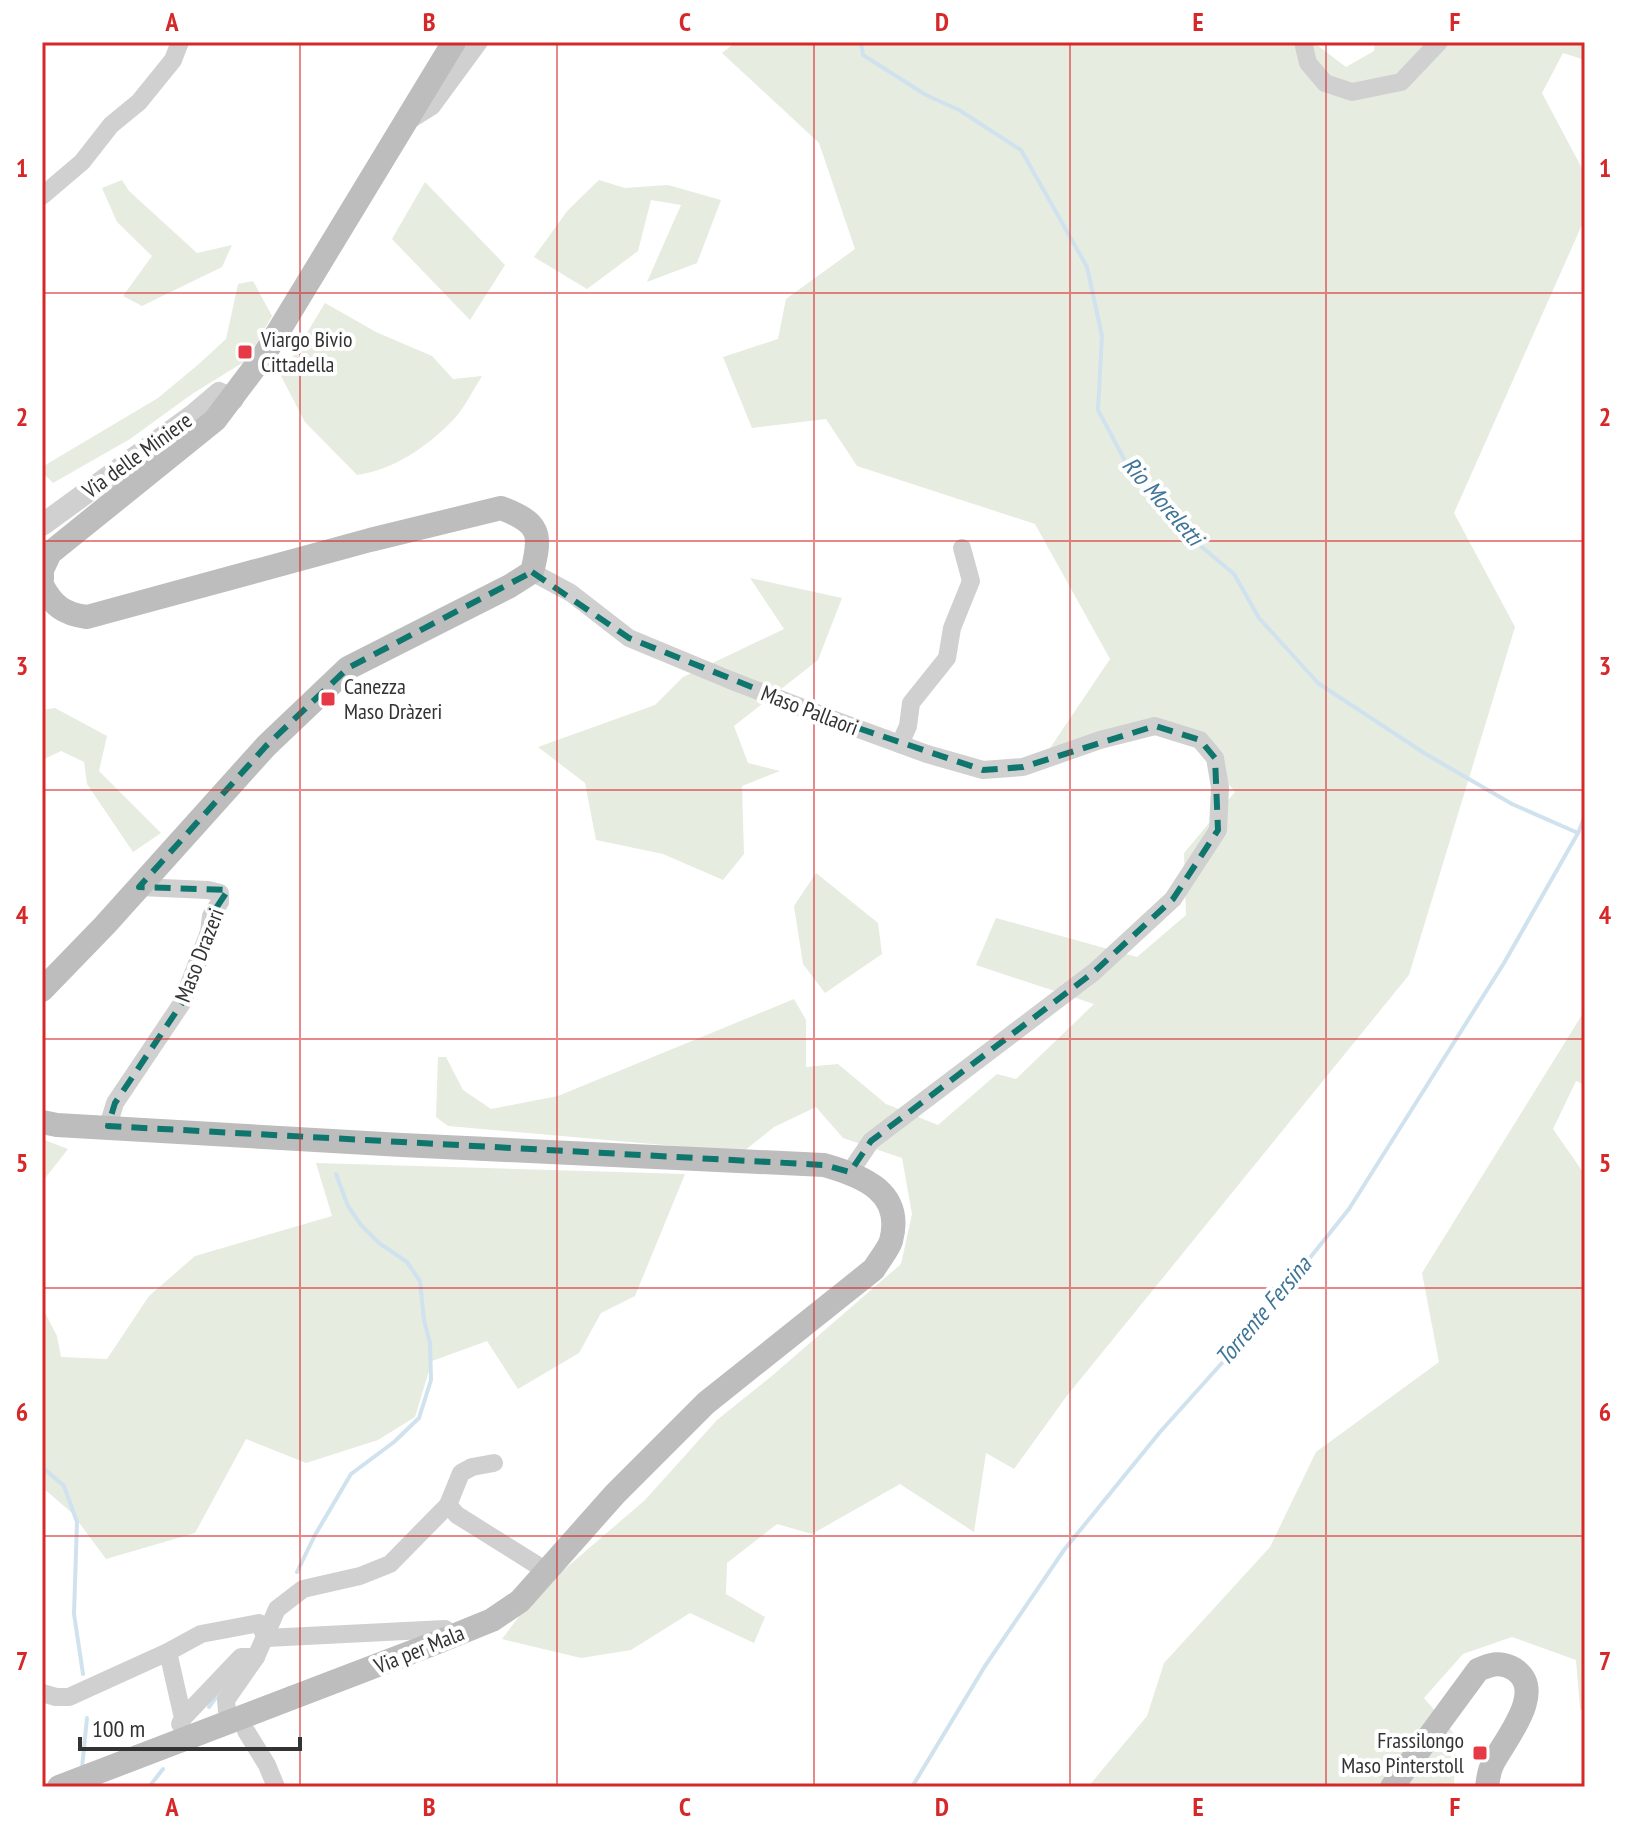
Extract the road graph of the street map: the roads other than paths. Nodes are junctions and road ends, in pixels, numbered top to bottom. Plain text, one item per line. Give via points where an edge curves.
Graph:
1 (180, 42) edge
2 (454, 42) edge
3 (479, 42) edge
4 (1303, 42) edge
5 (1439, 42) edge
6 (406, 123) junction
7 (42, 196) edge
8 (233, 399) junction
9 (42, 525) edge
10 (962, 548) dead end
11 (532, 572) junction
12 (42, 578) edge
13 (42, 585) edge
14 (900, 744) junction
15 (139, 887) junction
16 (42, 990) edge
17 (42, 1122) edge
18 (108, 1126) junction
19 (850, 1172) junction
20 (494, 1463) dead end
21 (448, 1505) junction
22 (548, 1572) junction
23 (450, 1636) junction
24 (266, 1638) junction
25 (168, 1652) junction
26 (256, 1657) junction
27 (42, 1693) edge
28 (227, 1711) dead end
29 (183, 1718) junction
30 (246, 1731) dead end
31 (171, 1745) junction
32 (59, 1787) edge
33 (276, 1787) edge
34 (1392, 1787) edge
35 (1487, 1787) edge

1 - 7 street via 173,60 139,102
2 - 6 main road
3 - 6 street via 432,106
4 - 5 street via 1308,63 1325,83 1352,92 1401,82
6 - 8 main road
8 - 9 street, Via delle Miniere via 219,393
8 - 12 main road via 215,420 50,553
10 - 14 street via 971,581 952,628 947,658 911,703
11 - 13 main road via 539,546 533,525 501,508 87,617 68,614 50,601
11 - 14 street, Maso Pallaori via 571,593 629,638
11 - 15 main road via 348,668 266,746
14 - 19 street, Maso Pallaori via 983,770 1023,767 1155,726 1200,740 1215,758 1218,830 1173,899 1094,972 871,1141
15 - 16 main road
15 - 18 street, Maso Drazeri via 208,890 220,893 220,902 182,1003 115,1103
17 - 18 main road
18 - 19 main road via 824,1165
19 - 22 main road, Via per Mala via 879,1188 893,1213 891,1242 874,1269 706,1403 615,1494
20 - 21 street via 461,1473
21 - 22 street
21 - 24 street via 390,1564 303,1589 277,1609
22 - 23 main road, Via per Mala via 492,1620
23 - 24 street via 445,1629 417,1629
23 - 31 main road, Via per Mala
24 - 25 street via 259,1623 201,1634
24 - 26 street
25 - 27 street via 69,1697
25 - 29 street
26 - 28 street via 226,1700
26 - 29 street via 241,1657
29 - 31 street
30 - 33 street
31 - 32 main road, Via per Mala
34 - 35 main road via 1478,1670 1505,1664 1526,1681 1527,1692 1491,1767

